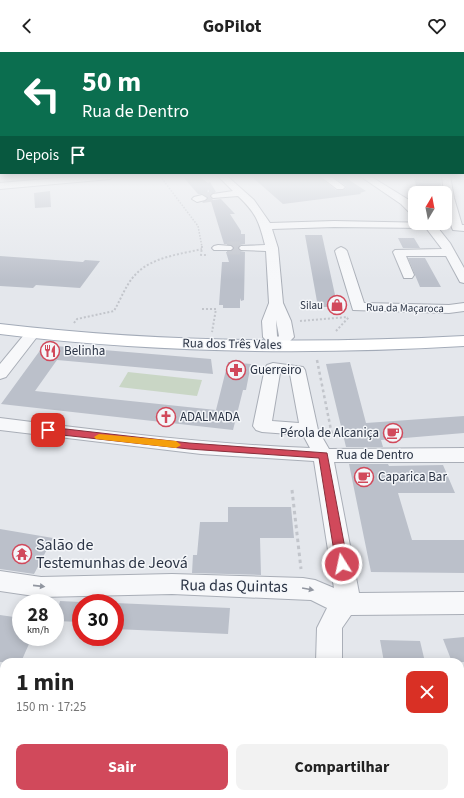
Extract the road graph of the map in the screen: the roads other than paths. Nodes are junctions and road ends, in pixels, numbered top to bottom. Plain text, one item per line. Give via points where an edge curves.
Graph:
1 (256, 211) edge
2 (452, 211) edge
3 (408, 224) edge
4 (266, 226) junction
5 (464, 228) edge
6 (434, 230) edge
7 (245, 248) tunnel mouth
8 (272, 248) junction
9 (341, 251) dead end
10 (448, 253) junction
11 (408, 275) dead end
12 (464, 279) edge
13 (276, 303) junction
14 (464, 307) edge
15 (0, 320) edge
16 (0, 329) edge
17 (33, 333) junction
18 (464, 333) edge
19 (280, 335) junction
20 (464, 341) edge
21 (0, 374) edge
22 (0, 424) edge
23 (310, 430) dead end
24 (329, 455) junction
25 (464, 455) edge
26 (0, 580) edge
27 (464, 603) edge
28 (344, 604) junction
29 (329, 658) edge

1 - 4 street
2 - 5 street via 457,228
3 - 4 street
4 - 8 street
6 - 10 street
7 - 8 street
8 - 13 street
9 - 14 street, Rua da Maçaroca via 358,307
10 - 11 street via 399,252
10 - 12 street
13 - 19 street
13 - 19 street via 269,321
15 - 19 main road, Rua dos Três Vales via 90,329 211,335
16 - 17 main road, Rua dos Três Vales
17 - 19 main road, Rua dos Três Vales via 138,342
17 - 21 street
18 - 19 main road, Rua dos Três Vales via 395,336
19 - 20 main road, Rua dos Três Vales via 386,345
22 - 24 street, Rua de Dentro via 181,445
23 - 24 street
24 - 25 street, Rua de Dentro
24 - 28 street via 347,594
26 -> 28 street, Rua das Quintas via 41,587 172,584 303,588 315,590
27 - 28 street, Rua das Quintas
28 - 29 street via 329,630

